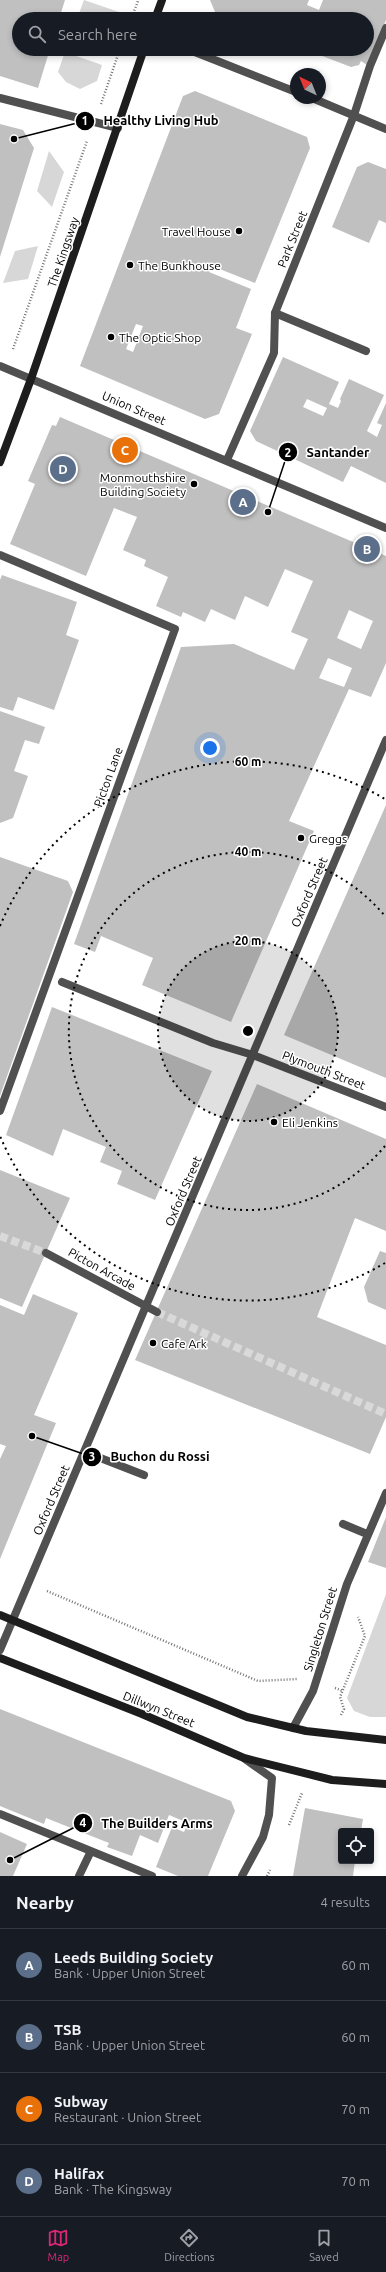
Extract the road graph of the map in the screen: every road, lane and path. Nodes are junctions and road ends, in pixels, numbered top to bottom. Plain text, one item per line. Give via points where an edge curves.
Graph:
1 (139, 0) edge
2 (162, 0) edge
3 (135, 12) edge
4 (158, 12) edge
5 (386, 28) edge
6 (118, 56) edge
7 (142, 56) edge
8 (205, 56) edge
9 (290, 90) edge
10 (0, 98) edge
11 (326, 104) edge
12 (354, 115) junction
13 (94, 122) junction
14 (118, 128) junction
15 (386, 129) edge
16 (275, 313) junction
17 (366, 351) dead end
18 (3, 367) edge
19 (31, 379) junction
20 (227, 460) junction
21 (0, 462) edge
22 (386, 528) edge
23 (0, 555) edge
24 (386, 740) edge
25 (62, 982) dead end
26 (253, 1055) junction
27 (386, 1107) edge
28 (0, 1111) edge
29 (46, 1252) tunnel mouth
30 (147, 1308) junction
31 (157, 1312) tunnel mouth
32 (85, 1452) junction
33 (144, 1475) dead end
34 (386, 1493) edge
35 (343, 1524) dead end
36 (367, 1534) junction
37 (28, 1584) junction
38 (347, 1584) junction
39 (0, 1615) edge
40 (12, 1620) junction
41 (0, 1650) edge
42 (0, 1658) edge
43 (316, 1682) junction
44 (343, 1691) junction
45 (338, 1721) dead end
46 (293, 1728) junction
47 (386, 1740) edge
48 (244, 1758) junction
49 (386, 1784) edge
50 (0, 1814) edge
51 (90, 1851) junction
52 (79, 1876) edge
53 (152, 1876) edge
54 (242, 1876) edge

1 - 3 path
2 - 4 street
5 - 12 street, Park Street
6 - 13 path
7 - 14 street, The Kingsway
8 - 9 street
10 - 13 street
11 - 12 street
12 - 15 street
12 - 16 street, Park Street
13 - 14 street
13 - 18 path
14 - 19 street, The Kingsway
16 - 17 street
16 - 20 street, Park Street via 274,353
18 - 19 street, Union Street
19 - 20 street, Union Street
19 - 21 street, The Kingsway
20 - 22 street, Union Street
23 - 28 street, Picton Lane via 175,629
24 - 26 street, Oxford Street
25 - 26 street, Plymouth Street via 213,1043
26 - 27 street, Plymouth Street
26 - 30 street, Oxford Street
29 - 30 street, Picton Arcade
30 - 31 street, Picton Arcade
30 - 32 street, Oxford Street
32 - 33 street
32 - 37 street, Oxford Street
34 - 36 street, Singleton Street
35 - 36 street
36 - 38 street, Singleton Street
37 - 40 street, Oxford Street
37 - 43 path via 258,1681 292,1678
38 - 43 street, Singleton Street
38 - 44 path via 364,1636
39 - 40 street
40 - 41 street, Oxford Street
40 - 46 street via 247,1717
42 - 48 street, Dillwyn Street via 142,1714
43 - 44 path
43 - 46 street, Singleton Street via 314,1691
44 - 45 path via 340,1697 344,1709
46 - 47 street
48 - 49 street, Dillwyn Street via 332,1780
48 - 54 street via 272,1778 269,1815 263,1837
50 - 51 street
51 - 52 street
51 - 53 street

